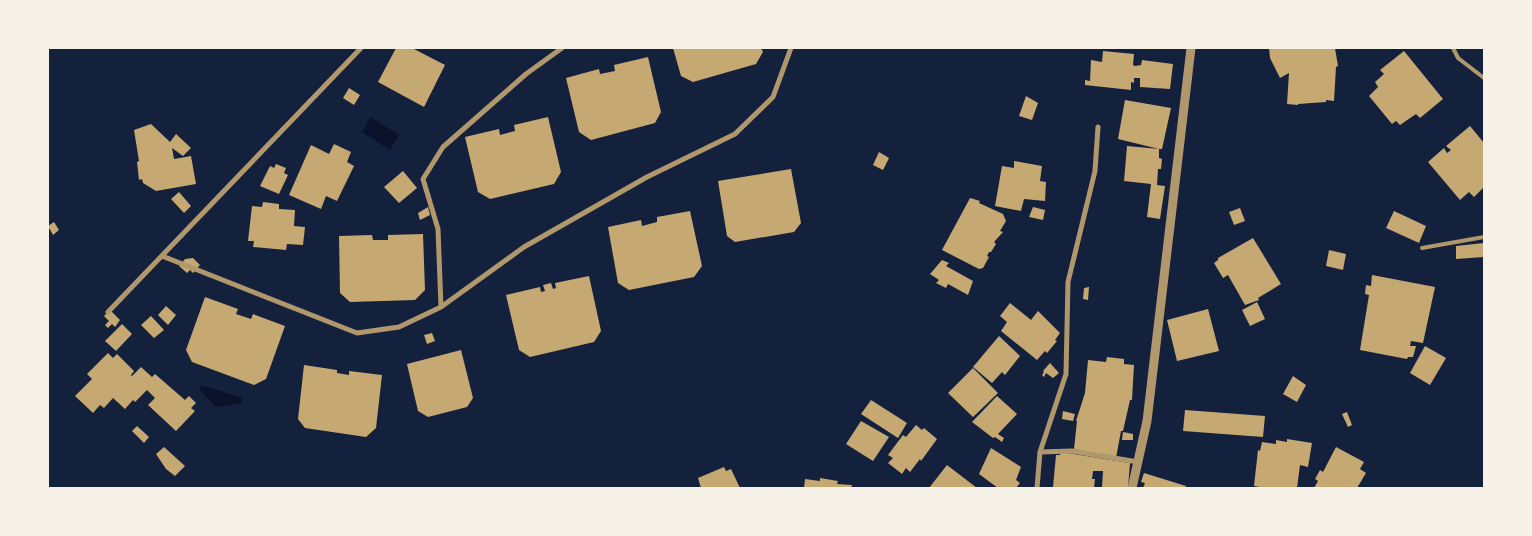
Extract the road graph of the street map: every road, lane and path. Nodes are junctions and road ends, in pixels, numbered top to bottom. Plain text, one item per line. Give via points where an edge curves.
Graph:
1 (361, 48) edge
2 (562, 48) edge
3 (791, 48) edge
4 (1191, 48) edge
5 (1453, 48) edge
6 (1484, 78) edge
7 (1098, 127) dead end
8 (1484, 237) edge
9 (1422, 248) dead end
10 (162, 256) junction
11 (441, 307) junction
12 (108, 312) dead end
13 (1040, 452) junction
14 (1138, 462) junction
15 (1037, 488) edge
16 (1132, 488) edge

1 - 10 street
2 - 11 street via 526,74 443,147 423,179 438,229
3 - 11 street via 773,97 735,134 647,177 524,247
4 - 14 street via 1147,421
5 - 6 lane via 1458,58
7 - 13 street via 1095,172 1068,282 1066,374
8 - 9 lane
10 - 11 street via 357,333 399,327
10 - 12 street
13 - 14 street via 1072,451
13 - 15 street
14 - 16 street

